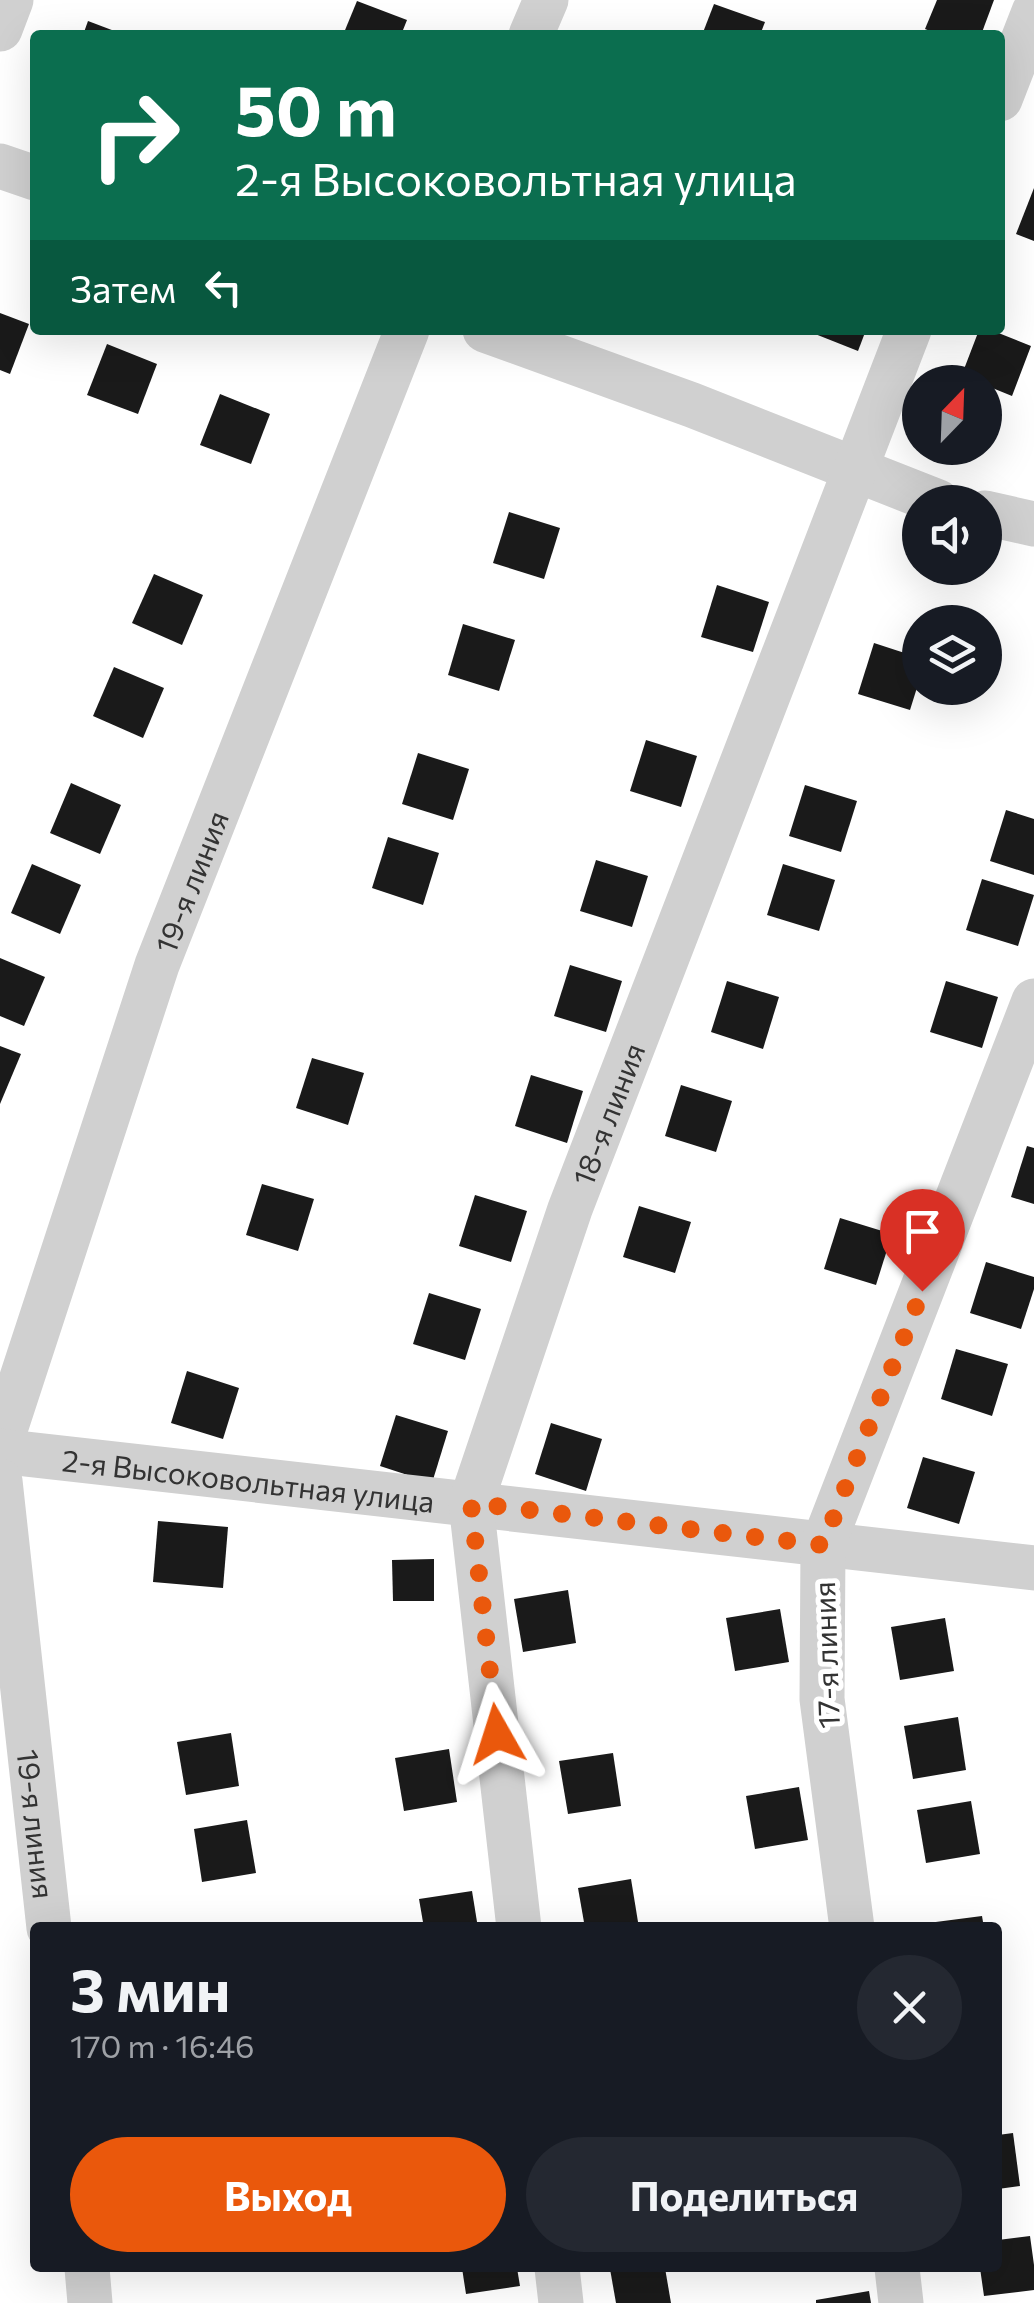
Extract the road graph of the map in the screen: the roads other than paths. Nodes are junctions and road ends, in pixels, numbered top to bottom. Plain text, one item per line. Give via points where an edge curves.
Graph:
1 (10, 0) edge
2 (546, 0) edge
3 (1034, 12) edge
4 (0, 29) edge
5 (534, 30) edge
6 (1005, 86) edge
7 (0, 166) edge
8 (30, 176) edge
9 (406, 335) edge
10 (500, 335) edge
11 (907, 335) edge
12 (854, 469) junction
13 (902, 488) edge
14 (1002, 517) edge
15 (1034, 524) edge
16 (1034, 1001) edge
17 (0, 1448) edge
18 (0, 1481) edge
19 (471, 1503) junction
20 (823, 1545) junction
21 (1034, 1568) edge
22 (48, 1922) edge
23 (518, 1922) edge
24 (851, 1922) edge
25 (86, 2272) edge
26 (557, 2272) edge
27 (897, 2272) edge
28 (90, 2303) edge
29 (561, 2303) edge
30 (901, 2303) edge

1 - 4 street
2 - 5 street
3 - 6 street
7 - 8 street
9 - 17 street, 19-я линия via 158,965
10 - 12 street
11 - 12 street, 18-я линия
12 - 13 street
12 - 19 street, 18-я линия via 570,1209
14 - 15 street
16 - 20 street, 17-я линия
17 - 19 street, 2-я Высоковольтная улица
18 - 22 street, 19-я линия
19 - 20 street, 2-я Высоковольтная улица
19 - 23 street, 18-я линия
20 - 21 street, 2-я Высоковольтная улица
20 - 24 street, 17-я линия via 822,1699
25 - 28 street
26 - 29 street
27 - 30 street

